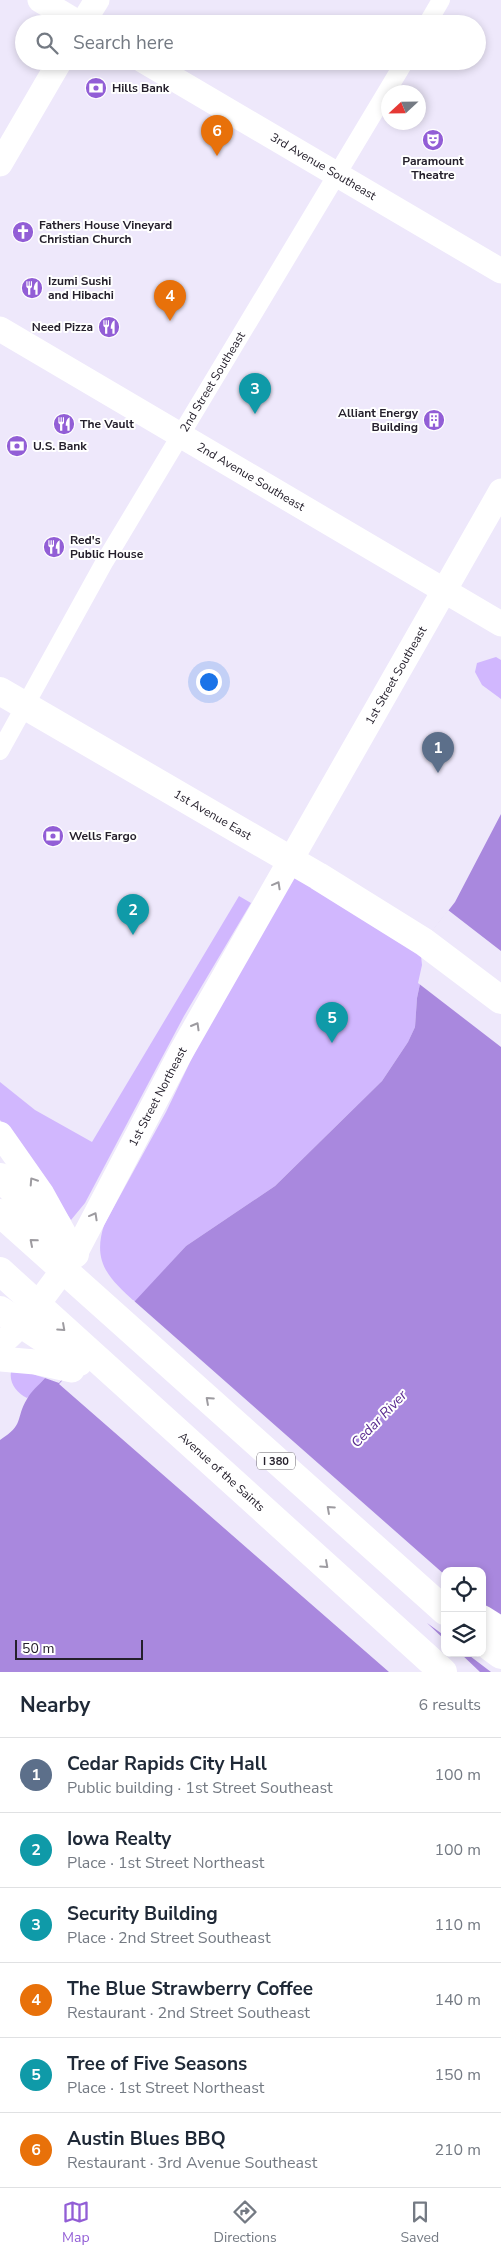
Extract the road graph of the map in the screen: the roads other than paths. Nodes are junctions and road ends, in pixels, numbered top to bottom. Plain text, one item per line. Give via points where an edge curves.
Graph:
1 (40, 0) edge
2 (97, 0) edge
3 (441, 0) edge
4 (66, 15) edge
5 (87, 15) edge
6 (432, 15) edge
7 (55, 70) edge
8 (159, 70) edge
9 (400, 70) edge
10 (0, 164) edge
11 (338, 176) junction
12 (501, 271) edge
13 (0, 329) edge
14 (181, 435) junction
15 (501, 490) edge
16 (444, 590) junction
17 (501, 624) edge
18 (0, 691) edge
19 (26, 707) junction
20 (0, 751) edge
21 (291, 860) junction
22 (501, 1000) edge
23 (0, 1134) edge
24 (0, 1178) edge
25 (0, 1213) edge
26 (75, 1254) junction
27 (0, 1271) edge
28 (5, 1324) edge
29 (0, 1359) edge
30 (72, 1370) dead end
31 (159, 1416) junction
32 (352, 1529) junction
33 (441, 1590) edge
34 (441, 1607) edge
35 (486, 1622) edge
36 (501, 1632) edge
37 (486, 1644) edge
38 (501, 1655) edge
39 (444, 1672) edge

1 - 4 street
2 - 5 street
3 - 6 street
7 - 10 street
8 - 11 street, 3rd Avenue Southeast
9 - 11 street, 2nd Street Southeast
11 - 12 street, 3rd Avenue Southeast
11 - 14 street, 2nd Street Southeast
13 - 14 street, 2nd Avenue Southeast
14 - 16 street, 2nd Avenue Southeast
14 - 19 street, 2nd Street Southeast via 105,561
15 - 16 street, 1st Street Southeast
16 - 17 street, 2nd Avenue Southeast
16 - 21 street, 1st Street Southeast
18 - 19 main road, 1st Avenue East
19 - 20 street, 2nd Street Southeast
19 - 21 main road, 1st Avenue East
21 - 22 main road, 1st Avenue East via 424,942
26 -> 21 street, 1st Street Northeast via 180,1054
26 -> 23 street via 42,1194
24 - 26 main road
32 -> 25 main road, I 380
26 - 28 street, 1st Street Northeast
27 -> 31 main road, Avenue of the Saints
28 - 31 main road
29 - 30 street
31 -> 39 main road, Avenue of the Saints
32 - 33 main road
32 - 34 main road, I 380
35 - 36 main road
37 - 38 main road

